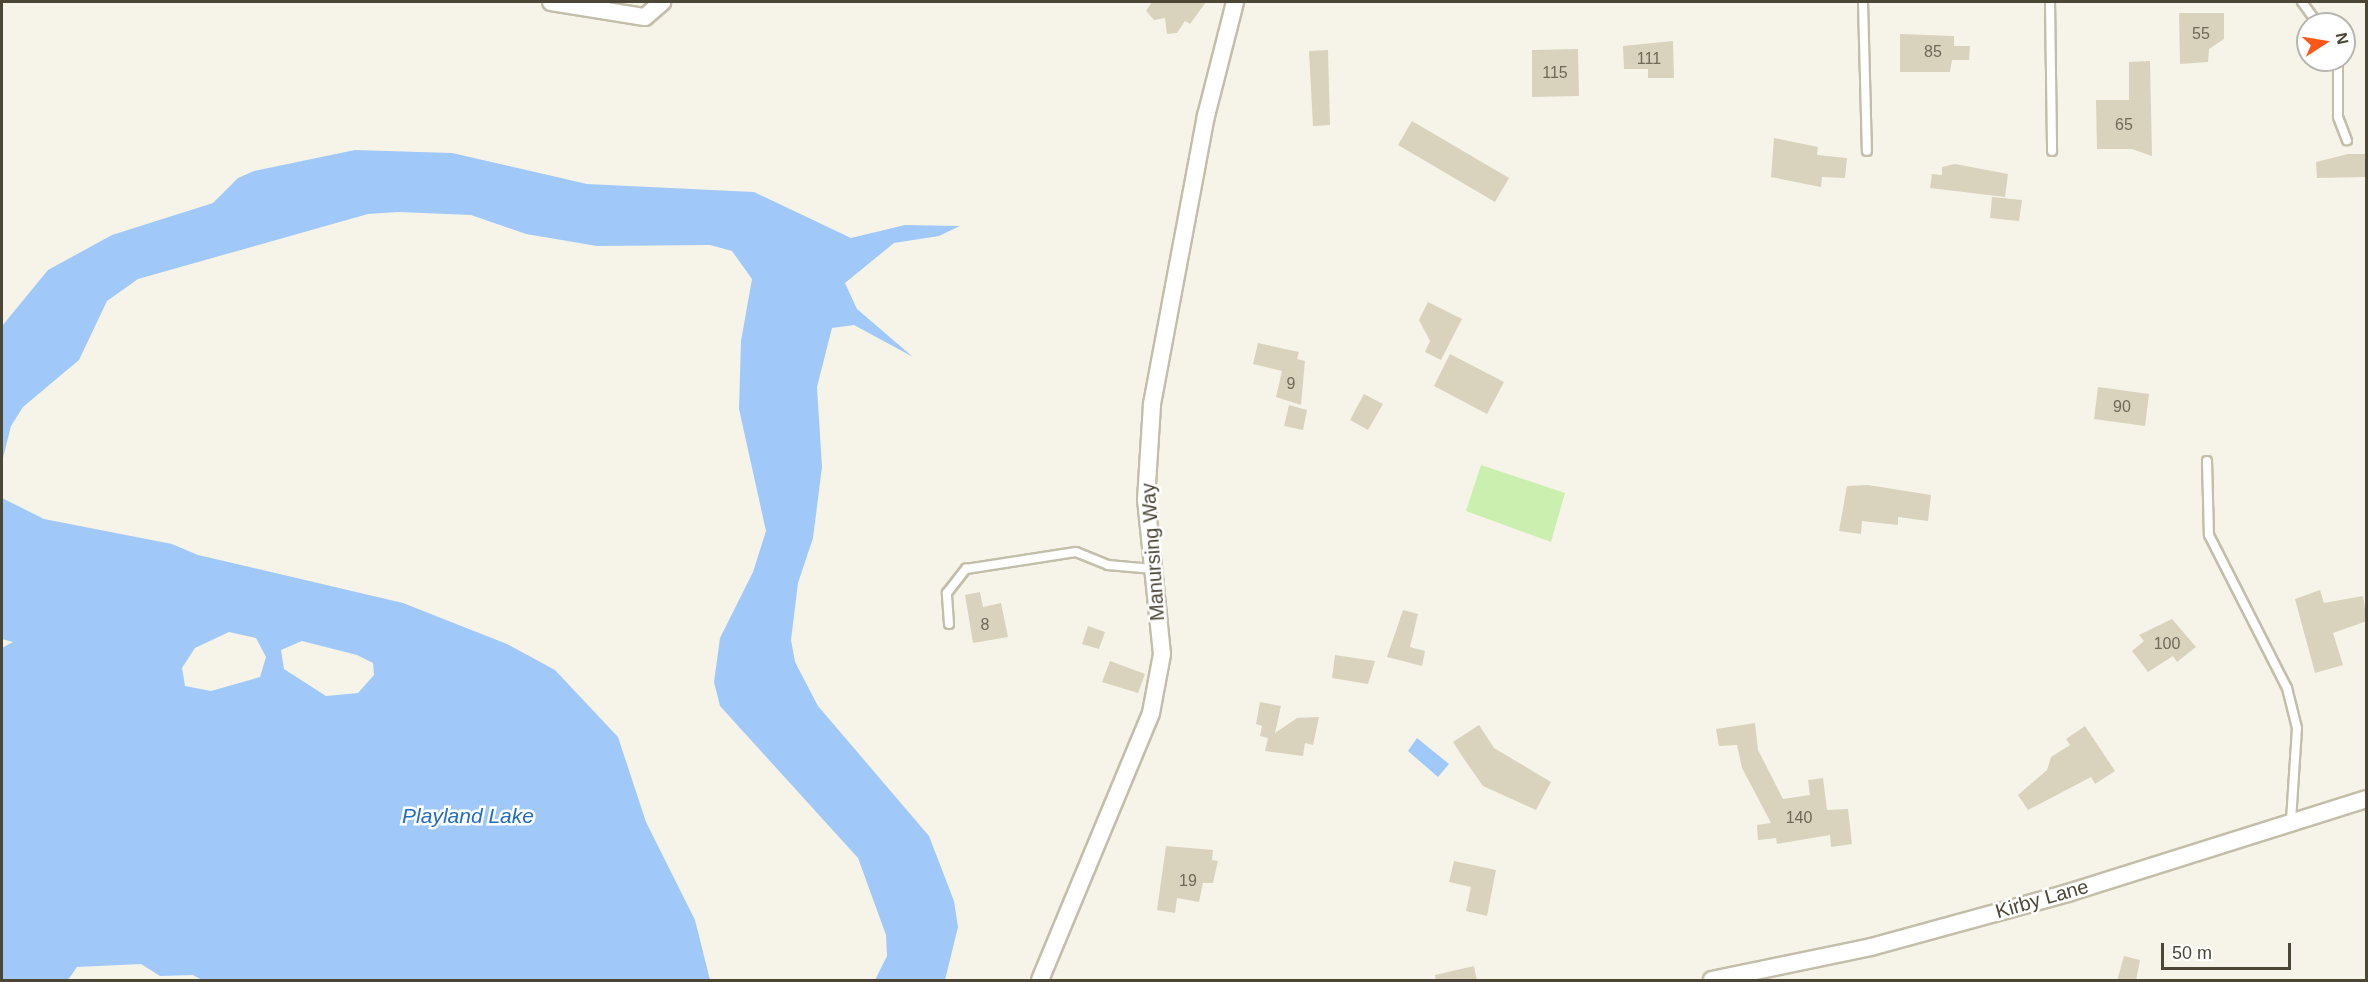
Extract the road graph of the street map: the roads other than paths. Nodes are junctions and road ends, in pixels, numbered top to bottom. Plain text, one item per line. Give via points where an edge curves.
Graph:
1 (550, 2) edge
2 (1235, 2) edge
3 (1863, 2) edge
4 (2050, 2) edge
5 (660, 6) edge
6 (2338, 72) edge
7 (2347, 140) dead end
8 (1867, 151) dead end
9 (2052, 151) dead end
10 (2207, 461) dead end
11 (1153, 569) junction
12 (949, 624) dead end
13 (2367, 799) edge
14 (2290, 821) junction
15 (1040, 981) edge
16 (1712, 981) edge

1 - 5 street via 645,17
2 - 11 street, Manursing Way via 1206,116 1152,405 1146,500
3 - 8 lane
4 - 9 lane
6 - 7 lane via 2338,117
10 - 14 lane via 2210,535 2288,687 2297,728
11 - 12 lane via 1108,565 1076,552 966,569 947,593
11 - 15 street, Manursing Way via 1162,654 1151,713
13 - 14 street, Kirby Lane
14 - 16 street, Kirby Lane via 2068,893 1871,947

